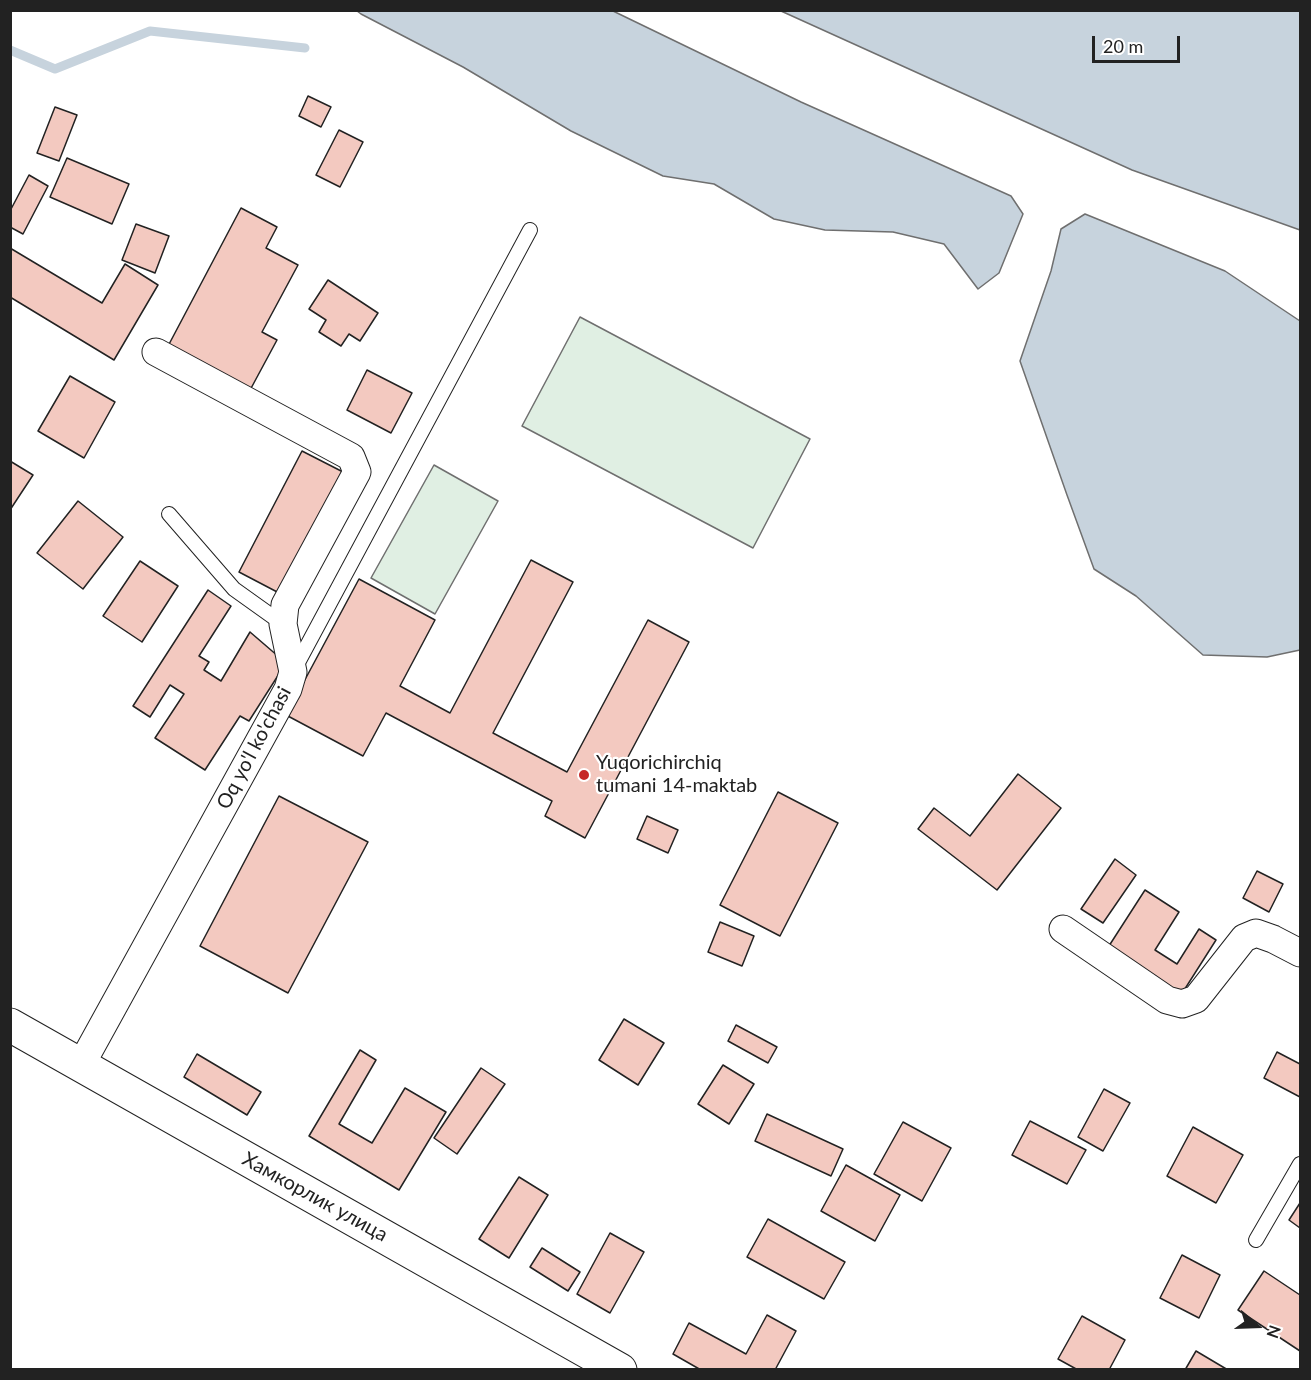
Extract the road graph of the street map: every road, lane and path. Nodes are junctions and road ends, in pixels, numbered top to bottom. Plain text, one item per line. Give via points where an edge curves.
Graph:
1 (530, 230) dead end
2 (156, 352) dead end
3 (169, 514) dead end
4 (283, 624) junction
5 (293, 672) junction
6 (1064, 929) dead end
7 (1300, 953) edge
8 (10, 1025) edge
9 (81, 1065) junction
10 (1300, 1164) edge
11 (1256, 1240) dead end
12 (620, 1370) edge

1 - 5 lane
2 - 4 street, Oq yo'l ko'chasi via 351,457 357,472 285,605
3 - 4 lane via 234,589
4 - 5 street, Oq yo'l ko'chasi
5 - 9 street, Oq yo'l ko'chasi via 288,689
6 - 7 street via 1167,1000 1182,1004 1196,999 1244,938 1256,933
8 - 9 main road, Хамкорлик улица
9 - 12 main road, Хамкорлик улица
10 - 11 lane

